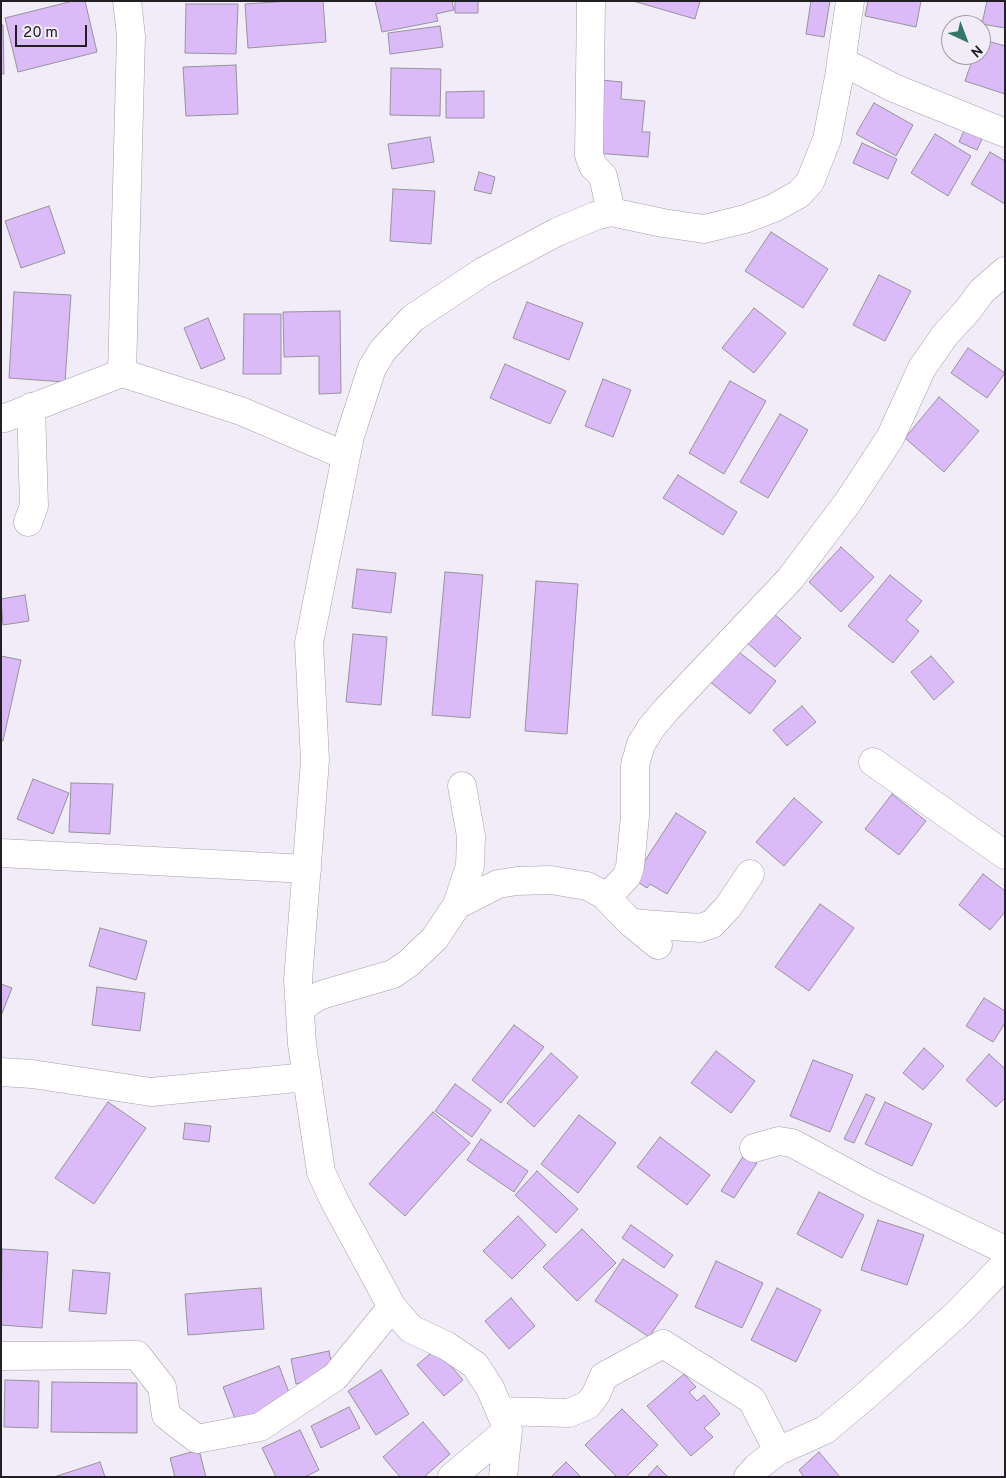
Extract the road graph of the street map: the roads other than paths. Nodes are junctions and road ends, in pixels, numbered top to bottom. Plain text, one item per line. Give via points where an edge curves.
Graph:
1 (128, 1) edge
2 (591, 1) edge
3 (850, 1) edge
4 (841, 62) junction
5 (1005, 133) edge
6 (611, 212) junction
7 (1005, 271) edge
8 (122, 373) junction
9 (31, 407) junction
10 (1, 418) edge
11 (346, 456) junction
12 (28, 522) dead end
13 (873, 762) dead end
14 (462, 786) dead end
15 (1, 853) edge
16 (1005, 855) edge
17 (470, 866) junction
18 (307, 869) junction
19 (750, 874) dead end
20 (498, 884) junction
21 (604, 896) junction
22 (457, 905) junction
23 (630, 922) junction
24 (658, 945) dead end
25 (300, 1010) junction
26 (1, 1072) edge
27 (307, 1077) junction
28 (754, 1148) dead end
29 (1005, 1250) edge
30 (1005, 1264) edge
31 (384, 1317) junction
32 (1, 1356) edge
33 (504, 1420) junction
34 (778, 1450) junction
35 (452, 1477) edge
36 (503, 1477) edge
37 (748, 1477) edge

1 - 8 street via 131,36
2 - 6 street via 589,155 593,166 603,176
3 - 4 street
4 - 5 street via 894,88
4 - 6 street via 827,138 810,182 799,194 745,220 704,229
6 - 11 street via 557,232 508,258 413,318 383,350 372,368
7 - 21 street via 981,292 945,335 922,368 890,438 848,502 790,579 651,728 641,744 635,765 630,867 611,893
8 - 9 street
8 - 11 street via 241,411
9 - 10 street
9 - 12 street via 34,506
11 - 18 street via 309,643 315,760
13 - 16 street
14 - 17 street via 471,836
15 - 18 street
17 - 20 street
17 - 22 street
18 - 25 street via 298,980
19 - 23 street via 712,924 700,928
20 - 21 street via 551,880 587,886
20 - 22 street
21 - 23 street
22 - 25 street via 435,938 393,974 321,995
23 - 24 street
25 - 27 street
26 - 27 street via 151,1092
27 - 31 street via 321,1172
28 - 29 street via 779,1141 792,1143 870,1185
30 - 34 street via 958,1313 825,1430
31 - 32 street via 335,1377 260,1427 197,1439 166,1415 162,1387 137,1355
31 - 33 street via 447,1346 476,1365
33 - 34 street via 569,1412 588,1405 604,1376 663,1344 752,1400
33 - 35 street
33 - 36 street
34 - 37 street

